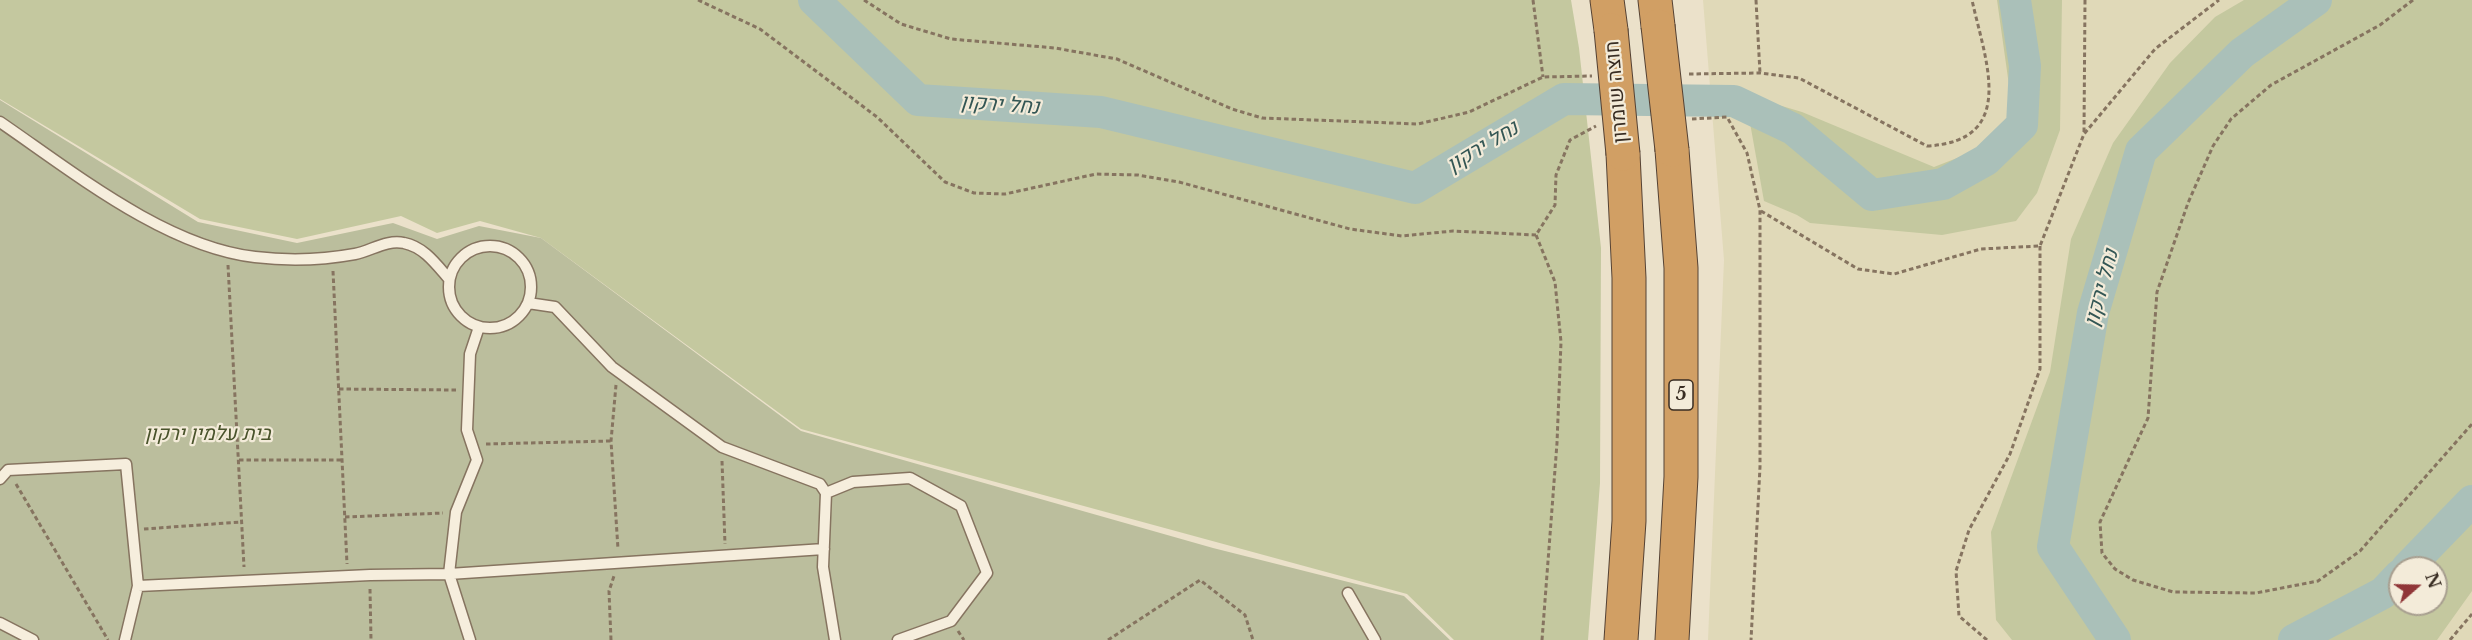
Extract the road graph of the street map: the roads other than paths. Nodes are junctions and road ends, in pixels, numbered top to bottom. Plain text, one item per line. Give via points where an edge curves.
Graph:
1 (1656, 13) edge
2 (1609, 15) edge
3 (0, 122) edge
4 (449, 279) junction
5 (528, 303) junction
6 (479, 327) junction
7 (0, 479) edge
8 (826, 493) junction
9 (824, 549) junction
10 (449, 574) junction
11 (138, 586) junction
12 (1348, 593) dead end
13 (0, 623) edge
14 (33, 640) edge
15 (125, 640) edge
16 (470, 640) edge
17 (835, 640) edge
18 (898, 640) edge
19 (1375, 640) edge
20 (1621, 640) edge
21 (1672, 640) edge

1 - 21 highway, 5, bridge via 1681,268 1680,477
2 - 20 highway, חוצה שומרון, bridge via 1623,154 1629,278 1629,522
3 - 4 lane via 117,201 207,246 254,257 291,260 358,254 382,245 403,243 428,254
4 - 5 lane via 463,255 475,248 502,247 524,264 530,276
4 - 6 lane via 452,303 458,314
5 - 6 lane via 513,321 491,329
5 - 8 lane via 555,307 617,371 722,447 820,484
6 - 10 lane via 470,354 467,430 477,460 456,512
7 - 11 lane via 8,470 126,464
8 - 9 lane
8 - 18 lane via 853,482 910,478 961,506 987,573 951,621
9 - 10 lane
9 - 17 lane via 823,567
10 - 11 lane
10 - 16 lane
11 - 15 lane
12 - 19 lane
13 - 14 lane

